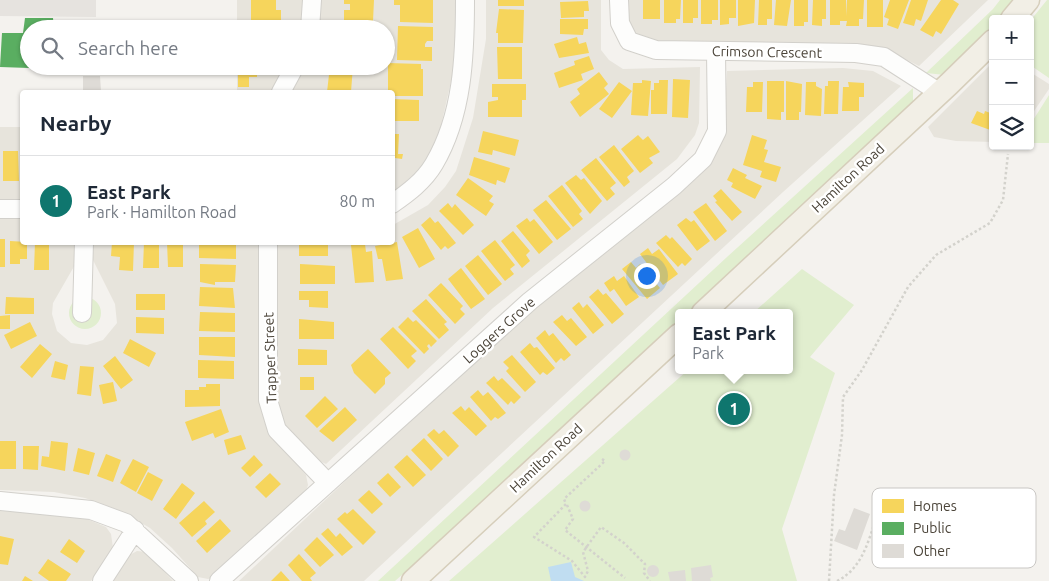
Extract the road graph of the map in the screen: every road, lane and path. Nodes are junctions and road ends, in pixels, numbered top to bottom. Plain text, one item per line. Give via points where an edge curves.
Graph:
1 (312, 0) edge
2 (465, 0) edge
3 (619, 0) edge
4 (1028, 0) edge
5 (1015, 15) edge
6 (311, 20) edge
7 (989, 45) edge
8 (716, 52) junction
9 (290, 75) edge
10 (282, 90) edge
11 (940, 93) junction
12 (1008, 154) dead end
13 (395, 202) edge
14 (0, 209) edge
15 (20, 209) edge
16 (84, 245) edge
17 (268, 245) edge
18 (707, 309) edge
19 (82, 313) dead end
20 (675, 339) edge
21 (602, 459) dead end
22 (328, 483) junction
23 (0, 502) edge
24 (566, 504) junction
25 (135, 530) junction
26 (872, 530) edge
27 (585, 546) junction
28 (625, 578) dead end
29 (102, 581) edge
30 (188, 581) edge
31 (219, 581) edge
32 (413, 581) edge
33 (650, 581) edge
34 (829, 581) edge
35 (837, 581) edge

1 - 6 street
2 - 13 street via 465,59 454,116 434,164 414,188
3 - 8 street, Crimson Crescent via 620,23 628,41 656,50
4 - 5 main road
7 - 11 main road, Hamilton Road
8 - 11 street, Crimson Crescent via 856,53 884,57
8 - 22 street, Loggers Grove via 716,131 703,159 530,301
9 - 10 street
11 - 18 main road, Hamilton Road
12 - 34 path via 1003,200 990,223 936,255 908,287 862,370 843,397
14 - 15 street
16 - 19 street
17 - 22 street, Trapper Street via 268,400 277,430
20 - 32 main road, Hamilton Road
21 - 24 path via 605,461 564,499
22 - 31 street, Loggers Grove
23 - 25 street via 91,510 126,523
24 - 27 path via 573,519 565,530
24 - 27 path via 534,537 572,561 585,577 588,571 583,552
25 - 29 street
25 - 30 street
26 - 35 path via 861,560
27 - 28 path
27 - 33 path via 601,527 624,542 646,564 644,573

